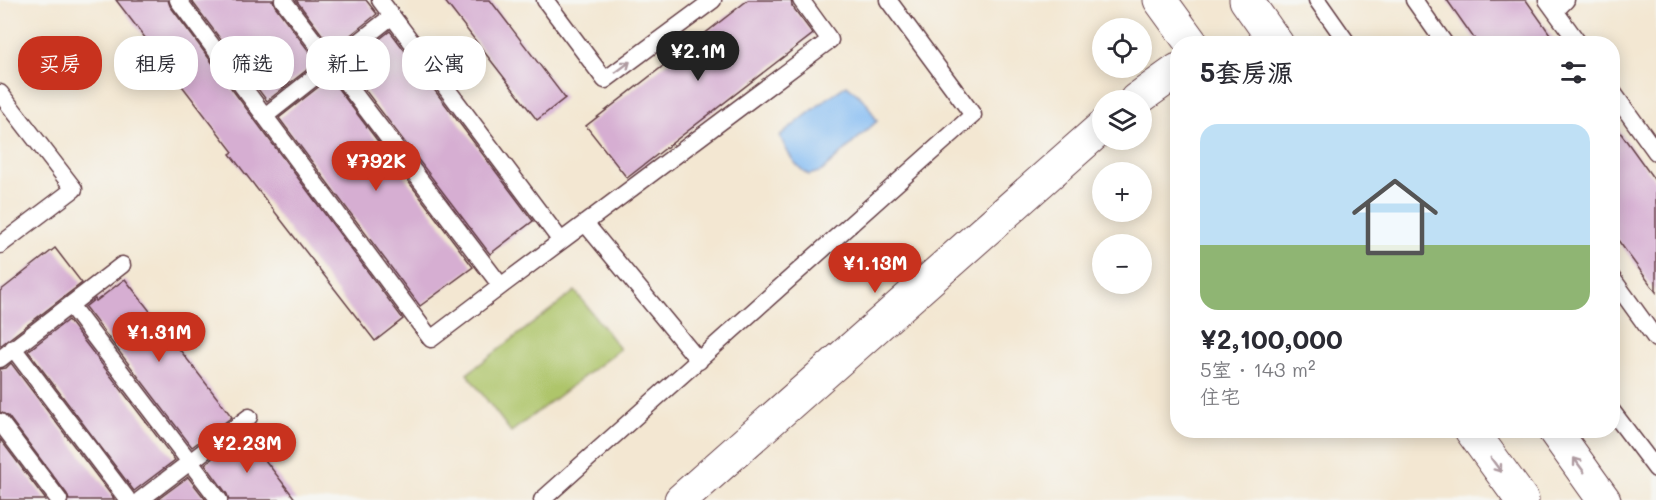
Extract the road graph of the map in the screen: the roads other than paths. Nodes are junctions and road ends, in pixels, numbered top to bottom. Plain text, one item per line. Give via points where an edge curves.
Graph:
1 (178, 0) edge
2 (283, 0) edge
3 (380, 0) edge
4 (545, 0) edge
5 (713, 0) edge
6 (801, 0) edge
7 (888, 0) edge
8 (1160, 0) edge
9 (1246, 0) edge
10 (1317, 0) edge
11 (1414, 0) edge
12 (1556, 4) edge
13 (392, 16) junction
14 (311, 36) edge
15 (366, 36) edge
16 (1186, 36) edge
17 (1271, 36) edge
18 (1342, 36) edge
19 (1439, 36) edge
20 (1574, 36) edge
21 (1170, 76) edge
22 (306, 84) edge
23 (352, 90) edge
24 (1150, 90) edge
25 (0, 93) edge
26 (1620, 102) edge
27 (265, 116) junction
28 (1092, 135) edge
29 (1656, 152) edge
30 (585, 224) junction
31 (561, 241) junction
32 (0, 245) edge
33 (122, 265) dead end
34 (501, 286) junction
35 (1620, 289) edge
36 (70, 305) junction
37 (1656, 339) edge
38 (7, 353) edge
39 (699, 361) junction
40 (249, 417) dead end
41 (0, 422) edge
42 (1620, 422) edge
43 (1477, 438) edge
44 (1560, 438) edge
45 (190, 462) junction
46 (1656, 469) edge
47 (59, 500) edge
48 (128, 500) edge
49 (140, 500) edge
50 (219, 500) edge
51 (542, 500) edge
52 (681, 500) edge
53 (1522, 500) edge
54 (1604, 500) edge

1 - 27 lane
2 - 14 lane
3 - 13 lane
4 -> 5 lane via 605,80
6 - 30 lane via 830,40
7 - 39 lane via 973,115
8 - 16 street
9 - 17 street
10 - 18 lane
11 - 19 lane
12 - 20 lane
13 - 15 lane
13 - 31 lane
21 - 24 street
22 - 27 lane
23 - 34 lane
25 - 32 lane via 74,189
26 - 29 lane
27 - 34 lane via 431,339
28 - 52 street
30 - 31 lane
30 - 39 lane
31 - 34 lane
33 - 36 lane
35 - 37 lane
36 - 38 lane
36 - 45 lane
38 - 48 lane
39 - 51 lane
40 - 45 lane
41 - 47 lane
42 - 46 lane
43 -> 53 street
54 -> 44 street
45 - 49 lane
45 - 50 lane

